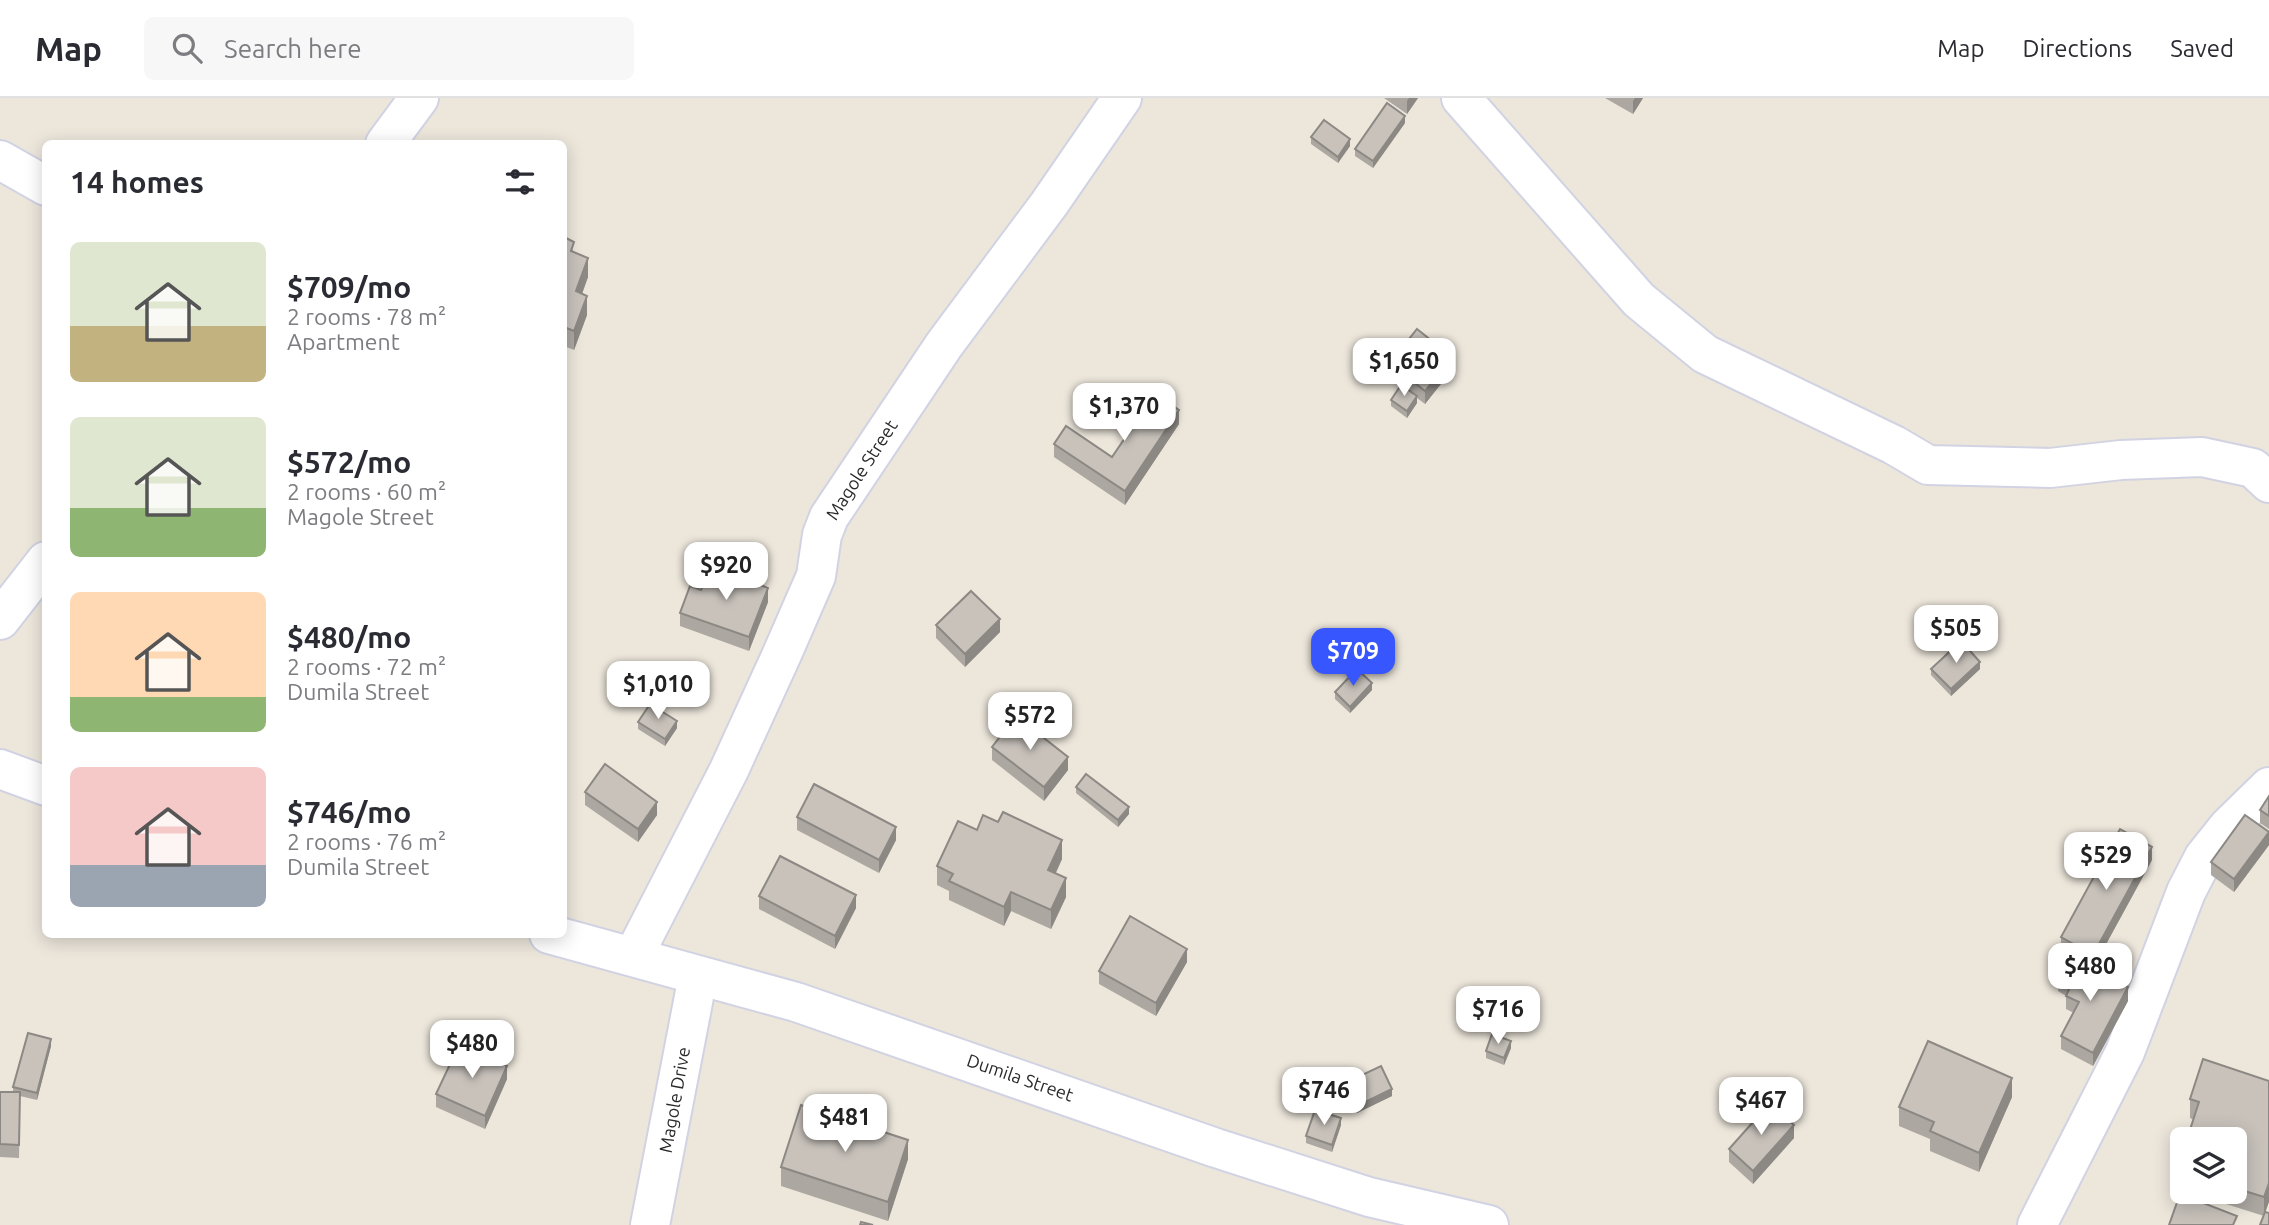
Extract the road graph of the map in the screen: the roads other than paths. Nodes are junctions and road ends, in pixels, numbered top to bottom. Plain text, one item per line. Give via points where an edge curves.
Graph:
1 (419, 98) edge
2 (1122, 98) edge
3 (1461, 98) edge
4 (388, 140) edge
5 (0, 160) edge
6 (42, 185) edge
7 (2269, 483) edge
8 (42, 566) edge
9 (0, 620) edge
10 (0, 769) edge
11 (42, 785) edge
12 (2269, 787) edge
13 (565, 938) edge
14 (634, 955) junction
15 (698, 976) junction
16 (650, 1225) edge
17 (1489, 1225) edge
18 (2037, 1225) edge

1 - 4 street
2 - 14 street, Magole Street via 944,345 829,517 816,576 782,654 729,770
3 - 7 street via 1639,300 1705,354 1894,445 1928,466 2050,468 2202,457 2253,468
5 - 6 street
8 - 9 street
10 - 11 street
12 - 18 street via 2204,857 2125,1052
13 - 14 street, Dumila Street
14 - 15 street, Dumila Street
15 - 16 street, Magole Drive
15 - 17 street, Dumila Street via 886,1031 1369,1197

